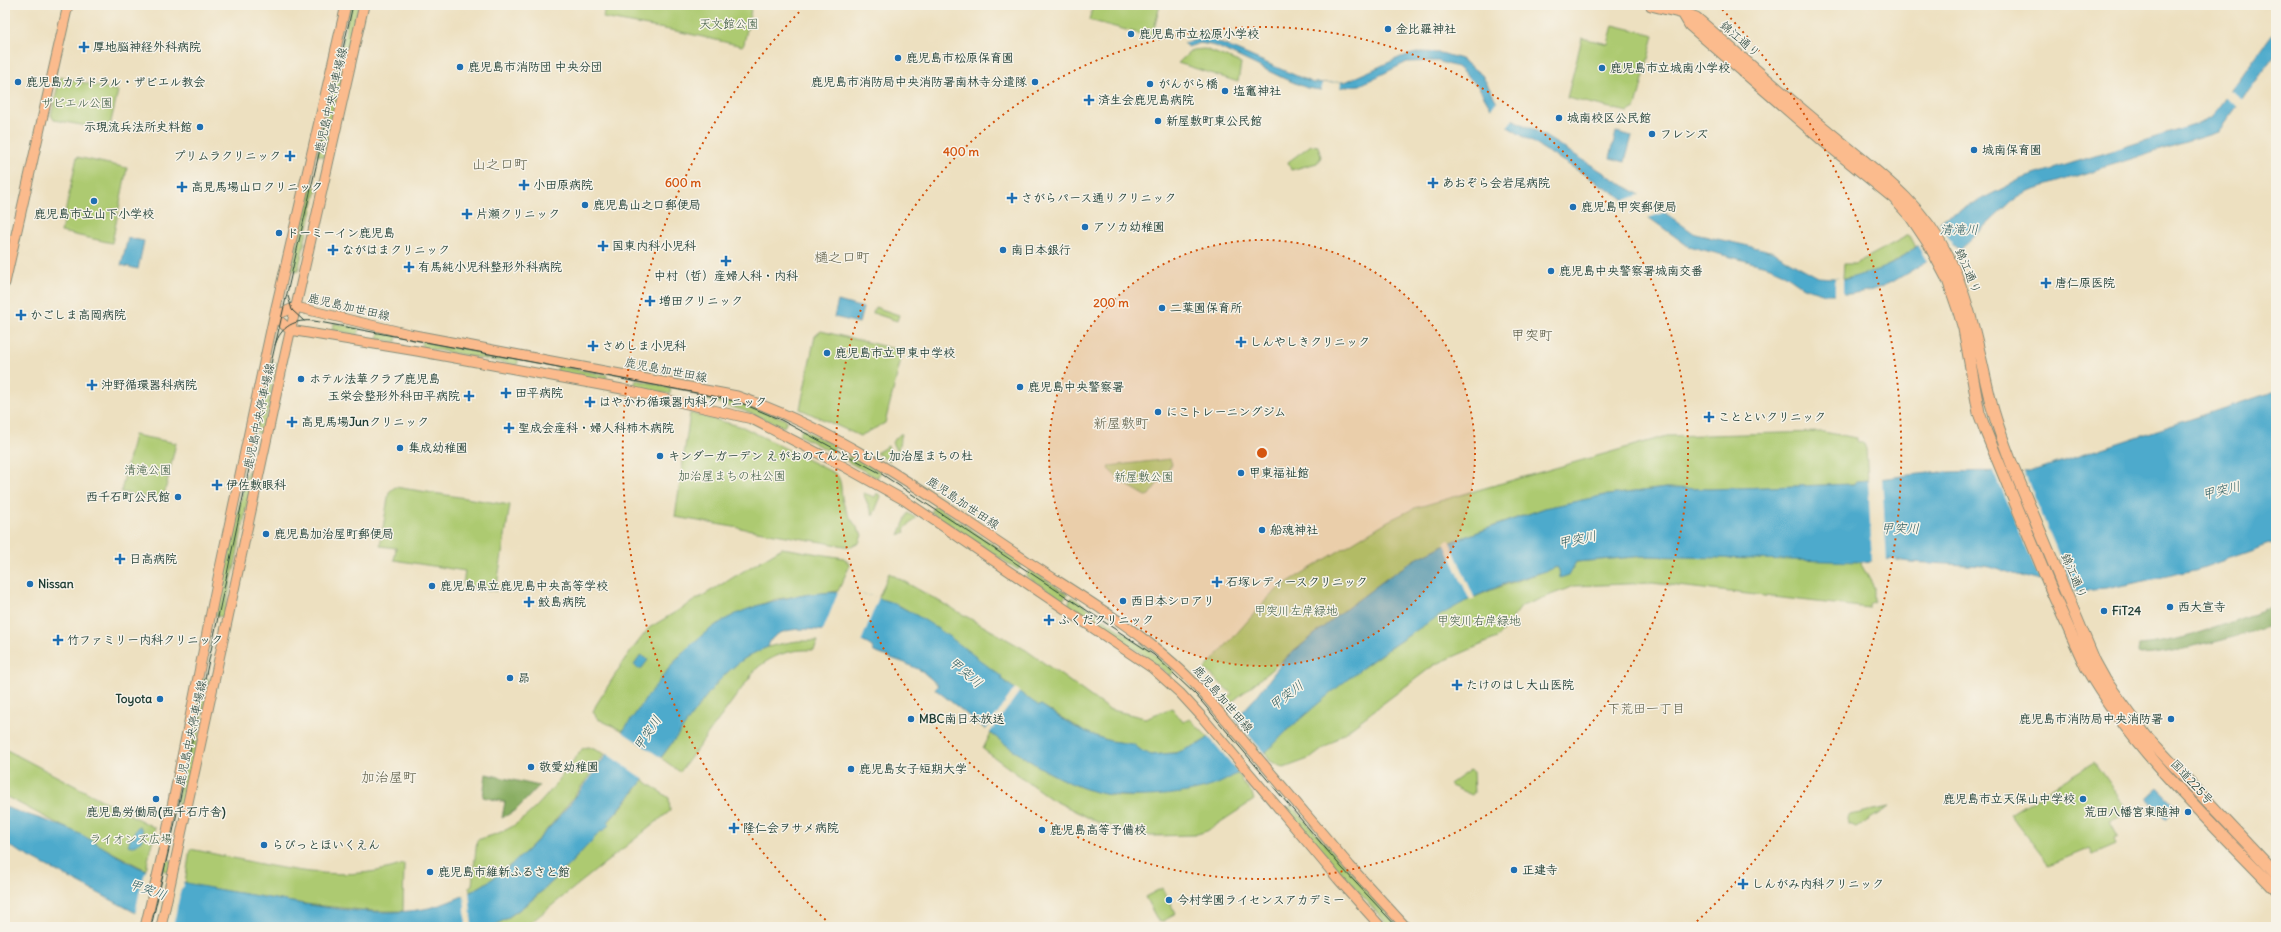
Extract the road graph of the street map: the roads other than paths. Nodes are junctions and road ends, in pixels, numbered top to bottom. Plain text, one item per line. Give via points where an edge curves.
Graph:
1 (68, 5) edge
2 (346, 5) edge
3 (364, 5) edge
4 (1651, 5) edge
5 (1673, 5) edge
6 (1683, 13) junction
7 (1942, 256) junction
8 (5, 283) edge
9 (296, 307) junction
10 (274, 316) junction
11 (290, 330) junction
12 (2101, 683) junction
13 (2276, 874) edge
14 (2276, 890) edge
15 (145, 926) edge
16 (161, 927) edge
17 (1381, 927) edge
18 (1406, 927) edge

1 - 8 main road
2 - 10 main road, 鹿児島中央停車場線
3 - 9 main road, 鹿児島中央停車場線
4 - 6 highway, 錦江通り
5 - 6 main road
6 - 7 highway, 錦江通り via 1696,18 1836,139 1896,187 1915,206 1923,226
7 - 12 highway, 錦江通り via 1973,318 1990,400 2011,462 2095,662
7 - 12 highway, 錦江通り via 1964,329 1979,413 2080,654
9 - 10 main road, 鹿児島加世田線
9 - 11 main road, 鹿児島中央停車場線
9 - 18 main road, 鹿児島加世田線 via 409,334 737,396 768,406 856,450 932,496 1160,652 1189,676 1350,866
10 - 11 main road
10 - 15 main road, 鹿児島中央停車場線
11 - 16 main road, 鹿児島中央停車場線
11 - 17 main road via 622,389 752,419 843,466 904,500 1128,651 1173,686
12 - 13 highway, 国道225号 via 2146,736
12 - 14 highway, 国道225号 via 2148,755

